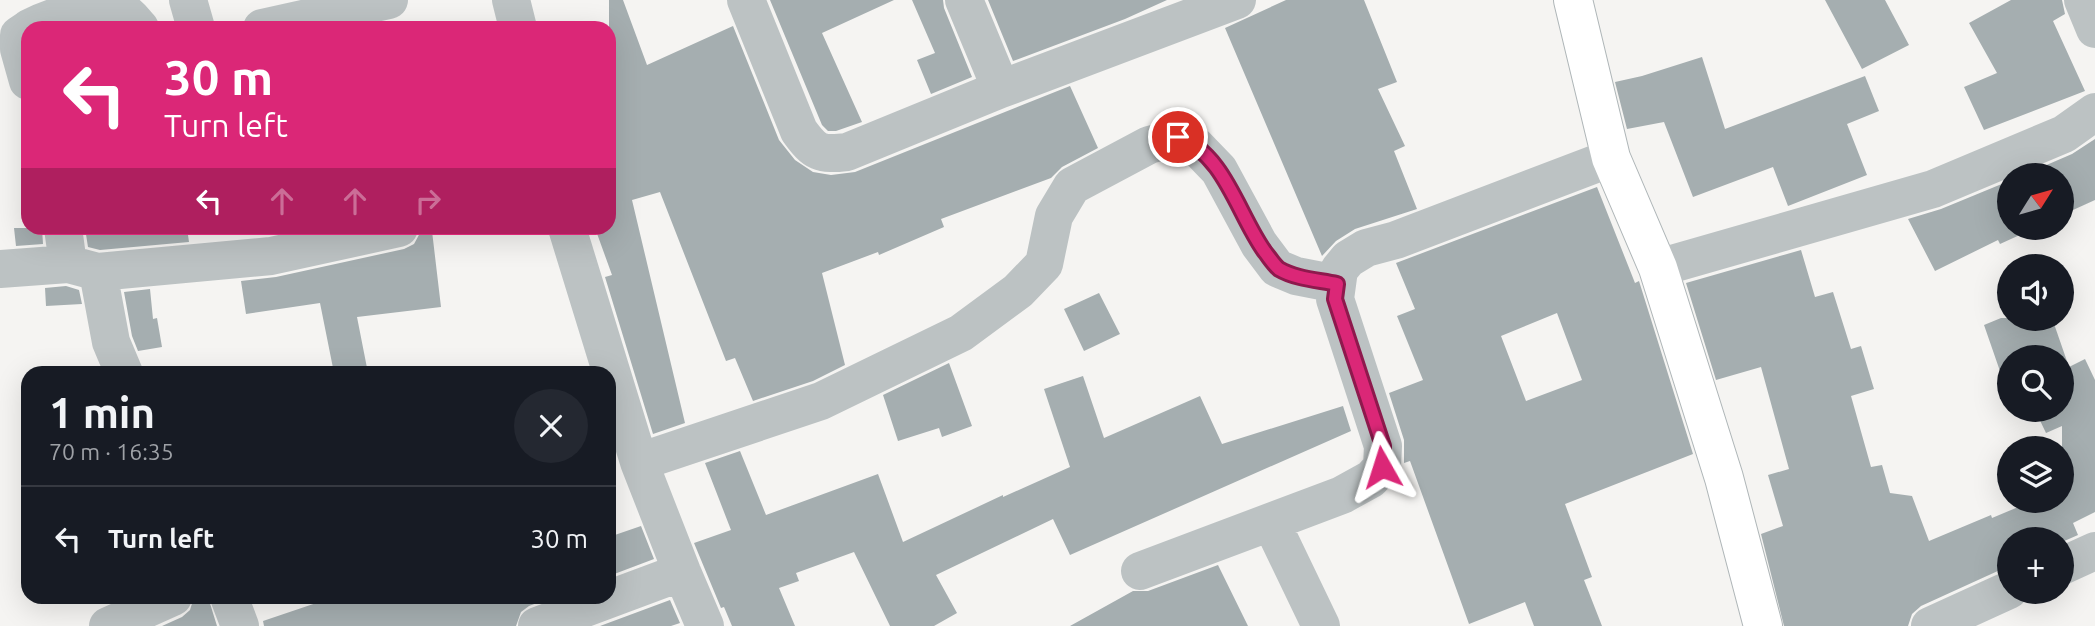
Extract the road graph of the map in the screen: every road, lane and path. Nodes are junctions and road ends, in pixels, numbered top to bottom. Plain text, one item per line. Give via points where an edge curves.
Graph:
1 (188, 0) edge
2 (389, 0) edge
3 (512, 0) edge
4 (746, 0) edge
5 (964, 0) edge
6 (1237, 0) edge
7 (1573, 0) edge
8 (2083, 0) edge
9 (1171, 12) edge
10 (46, 21) edge
11 (134, 21) edge
12 (194, 21) edge
13 (294, 21) edge
14 (516, 21) edge
15 (2095, 29) edge
16 (21, 33) edge
17 (21, 56) edge
18 (1001, 89) junction
19 (2095, 112) edge
20 (1611, 159) junction
21 (367, 235) edge
22 (569, 235) edge
23 (76, 255) edge
24 (1658, 268) junction
25 (0, 269) edge
26 (1337, 284) junction
27 (121, 366) edge
28 (609, 366) edge
29 (616, 387) edge
30 (639, 462) junction
31 (1271, 522) junction
32 (2095, 551) edge
33 (2074, 561) edge
34 (1140, 570) dead end
35 (682, 572) junction
36 (1997, 595) edge
37 (616, 597) edge
38 (157, 604) edge
39 (232, 604) edge
40 (596, 604) edge
41 (107, 626) edge
42 (240, 626) edge
43 (537, 626) edge
44 (705, 626) edge
45 (1321, 626) edge
46 (1763, 626) edge
47 (1930, 626) edge

1 - 12 street
2 - 13 street
3 - 14 street
4 - 18 street via 799,131 812,148 826,155 847,152
5 - 18 street
6 - 9 street
7 - 20 main road
8 - 15 street
9 - 18 street
10 - 11 street via 90,9 116,9
16 - 17 street
19 - 24 street via 2064,134 1933,189
20 - 24 main road
20 - 26 street via 1366,248 1343,264
21 - 23 street via 271,256
22 - 28 street
23 - 25 street
23 - 27 street
24 - 46 main road via 1724,478
26 - 30 street via 1277,268 1219,170 1191,141 1178,137 1149,145 1072,186 1054,216 1044,264 1018,291 961,333 821,401
26 - 31 street via 1335,299 1383,446 1382,467 1371,479 1342,495
29 - 30 street
30 - 35 street
31 - 34 street
31 - 45 street
32 - 33 street
35 - 37 street
35 - 44 street
36 - 47 street
38 - 41 street
39 - 42 street
40 - 43 street

